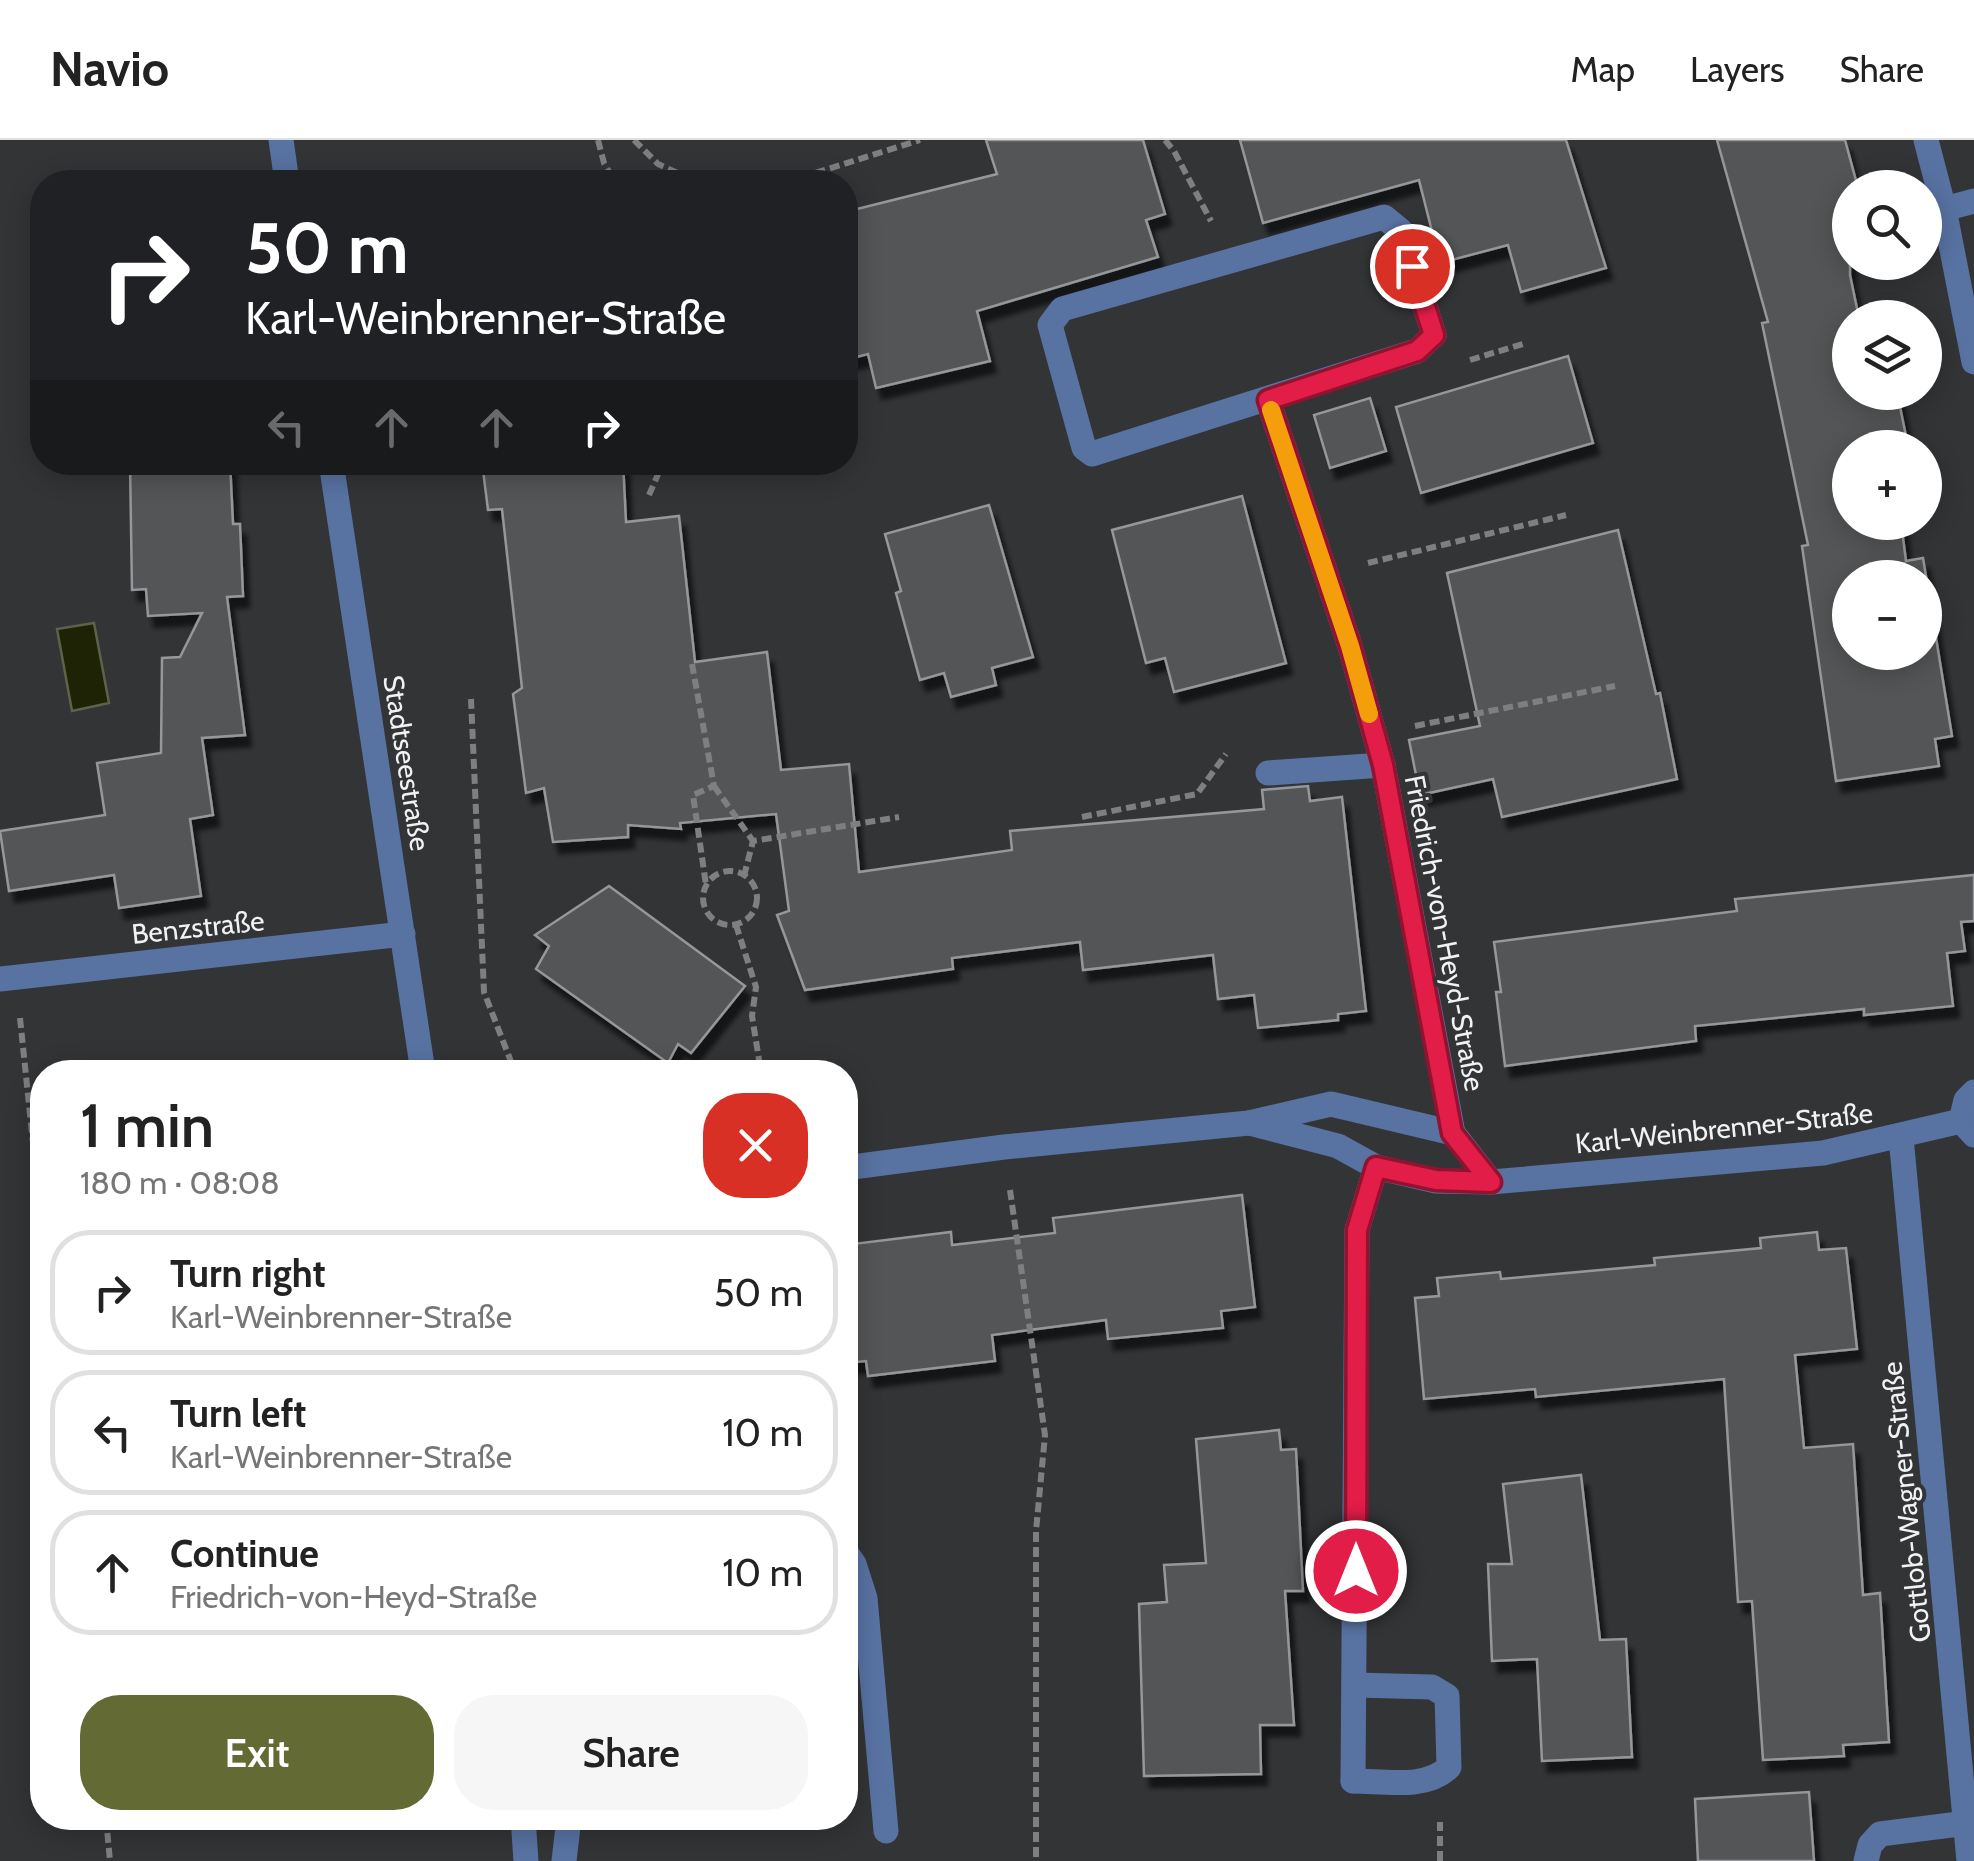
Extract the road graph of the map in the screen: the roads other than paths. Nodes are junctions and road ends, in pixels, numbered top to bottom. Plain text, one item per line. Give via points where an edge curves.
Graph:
1 (281, 140) edge
2 (1926, 140) edge
3 (286, 170) edge
4 (1974, 202) edge
5 (1944, 209) junction
6 (1974, 362) edge
7 (1268, 400) junction
8 (332, 475) edge
9 (1383, 765) junction
10 (1268, 773) dead end
11 (403, 934) junction
12 (8, 978) edge
13 (421, 1060) edge
14 (1974, 1092) edge
15 (1248, 1123) junction
16 (1968, 1128) edge
17 (1452, 1133) junction
18 (1900, 1137) junction
19 (858, 1166) edge
20 (1376, 1167) junction
21 (1491, 1182) junction
22 (858, 1576) edge
23 (1355, 1685) junction
24 (1967, 1824) junction
25 (523, 1830) edge
26 (568, 1830) edge
27 (886, 1831) dead end
28 (526, 1861) edge
29 (564, 1861) edge
30 (1866, 1861) edge
31 (1970, 1861) edge

1 - 3 street
2 - 5 street
4 - 5 street
5 - 6 street
7 - 7 street via 1092,454 1084,448 1050,324 1062,309 1384,217 1401,231 1434,335 1417,351
7 - 9 street, Friedrich-von-Heyd-Straße
8 - 11 street, Stadtseestraße
9 - 10 street
9 - 17 street, Friedrich-von-Heyd-Straße
11 - 12 street, Benzstraße
11 - 13 street, Stadtseestraße
14 - 16 street, Karl-Weinbrenner-Straße via 1966,1100
15 - 17 street, Karl-Weinbrenner-Straße via 1332,1104
15 - 19 street, Karl-Weinbrenner-Straße
15 - 20 street, Karl-Weinbrenner-Straße via 1338,1146
16 - 18 street, Karl-Weinbrenner-Straße
17 - 21 street
18 - 21 street, Karl-Weinbrenner-Straße via 1823,1152
18 - 24 street, Gottlob-Wagner-Straße
20 - 21 street, Karl-Weinbrenner-Straße via 1436,1180
20 - 23 street via 1357,1230
22 - 27 street
23 - 23 street via 1353,1781 1428,1780 1449,1767 1447,1696 1432,1687
24 - 30 street via 1880,1834
24 - 31 street, Gottlob-Wagner-Straße
25 - 28 street
26 - 29 street

